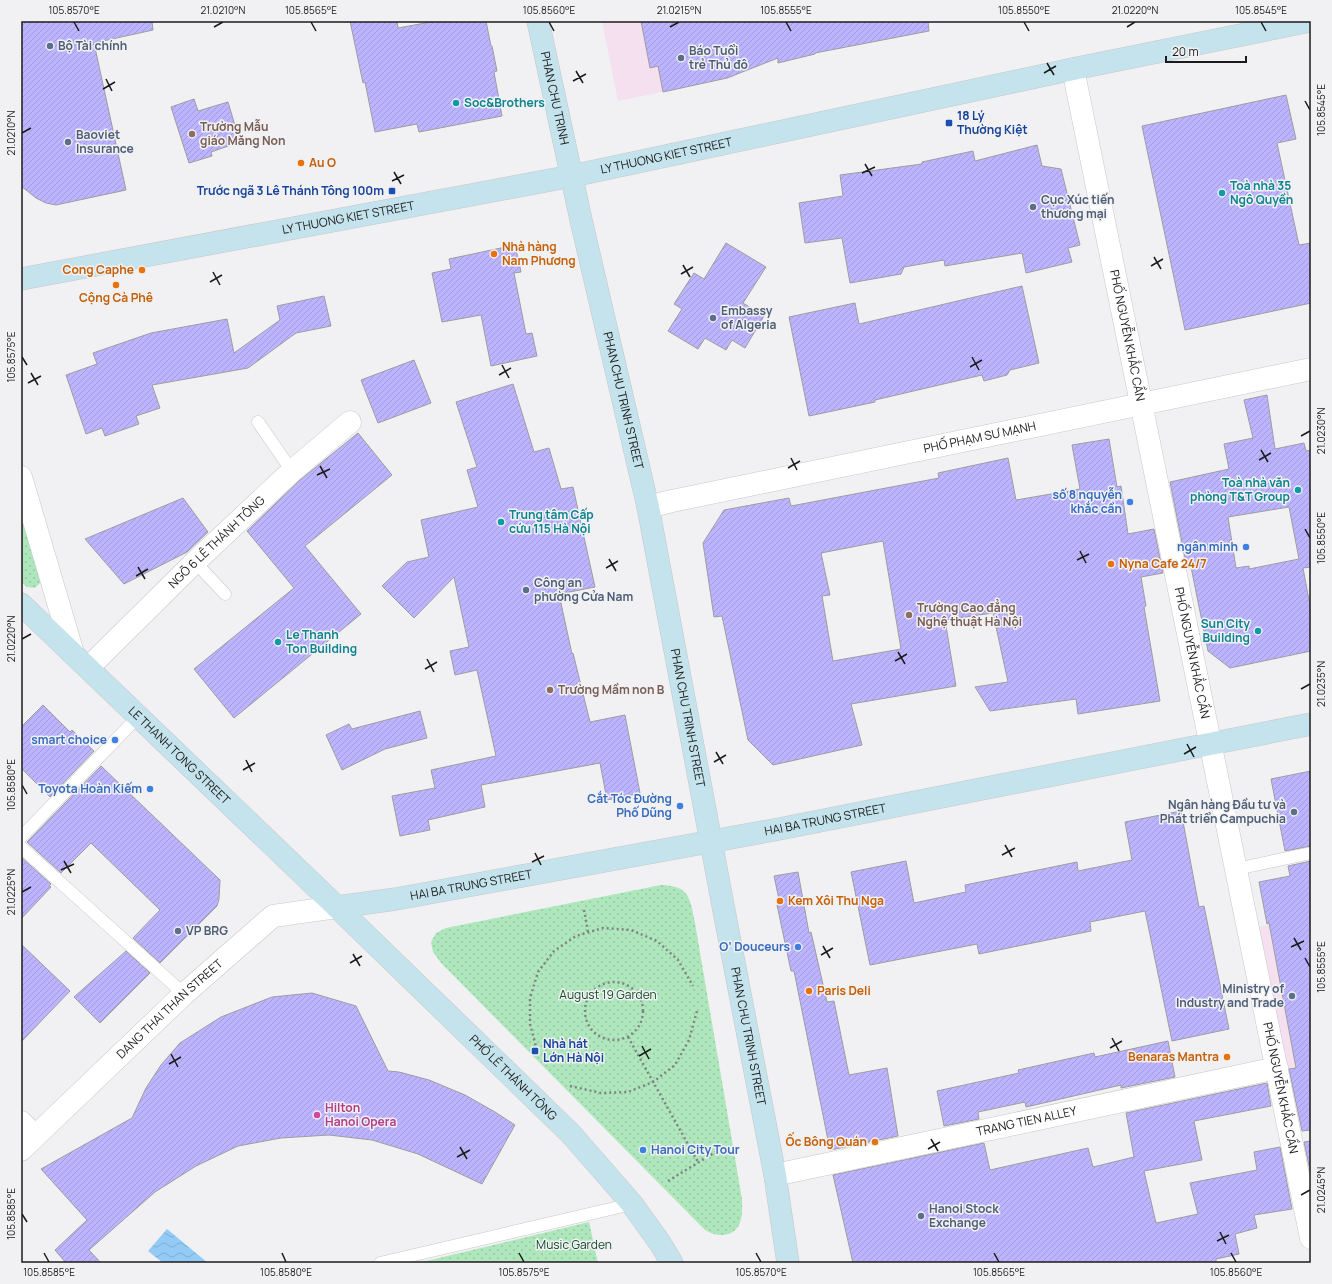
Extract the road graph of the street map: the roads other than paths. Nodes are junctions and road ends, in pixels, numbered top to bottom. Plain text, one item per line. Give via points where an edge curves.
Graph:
1 (538, 21) edge
2 (1310, 21) edge
3 (1073, 68) junction
4 (572, 176) junction
5 (21, 279) edge
6 (1311, 369) edge
7 (1142, 405) junction
8 (258, 422) dead end
9 (350, 422) dead end
10 (292, 471) junction
11 (21, 477) edge
12 (648, 507) junction
13 (195, 562) junction
14 (225, 594) dead end
15 (21, 604) edge
16 (73, 653) junction
17 (88, 668) junction
18 (139, 716) junction
19 (1311, 724) edge
20 (1211, 745) junction
21 (21, 837) edge
22 (712, 842) junction
23 (21, 847) edge
24 (1311, 853) edge
25 (1236, 869) junction
26 (338, 907) junction
27 (184, 994) junction
28 (1277, 1068) junction
29 (26, 1136) edge
30 (775, 1175) junction
31 (632, 1204) junction
32 (1311, 1238) edge
33 (380, 1263) edge
34 (672, 1263) edge
35 (788, 1263) edge

1 - 4 street, PHAN CHU TRINH
2 - 3 street, LY THUONG KIET STREET
3 - 4 street, LY THUONG KIET STREET
3 - 7 street, PHỐ NGUYỄN KHẮC CẦN
4 - 5 street, LY THUONG KIET STREET
4 - 12 street, PHAN CHU TRINH STREET
6 - 7 street, PHỐ PHẠM SƯ MẠNH
7 - 12 street, PHỐ PHẠM SƯ MẠNH
7 - 20 street, PHỐ NGUYỄN KHẮC CẦN
8 - 10 lane
9 - 10 street, NGÕ 6 LÊ THÁNH TÔNG
10 - 13 street, NGÕ 6 LÊ THÁNH TÔNG
11 - 16 street
12 - 22 street, PHAN CHU TRINH STREET
13 - 14 lane
13 - 17 street, NGÕ 6 LÊ THÁNH TÔNG
15 - 16 street, LE THANH TONG STREET
16 - 17 street, LE THANH TONG STREET
17 - 18 street, LE THANH TONG STREET
18 - 21 lane
18 - 26 street, LE THANH TONG STREET
19 - 20 street, HAI BA TRUNG STREET
20 - 22 street, HAI BA TRUNG STREET
20 - 25 street, PHỐ NGUYỄN KHẮC CẦN
22 - 26 street, HAI BA TRUNG STREET
22 - 30 street, PHAN CHU TRINH STREET
23 - 27 lane
24 - 25 lane
25 - 28 street, PHỐ NGUYỄN KHẮC CẦN
26 - 27 street, DANG THAI THAN STREET via 273,916
26 - 31 street, PHỐ LÊ THÁNH TÔNG via 571,1134
27 - 29 street, DANG THAI THAN STREET
28 - 30 street, TRANG TIEN ALLEY
28 - 32 street, PHỐ NGUYỄN KHẮC CẦN
30 - 35 street, PHAN CHU TRINH STREET
31 - 33 lane
31 - 34 street, PHỐ LÊ THÁNH TÔNG

